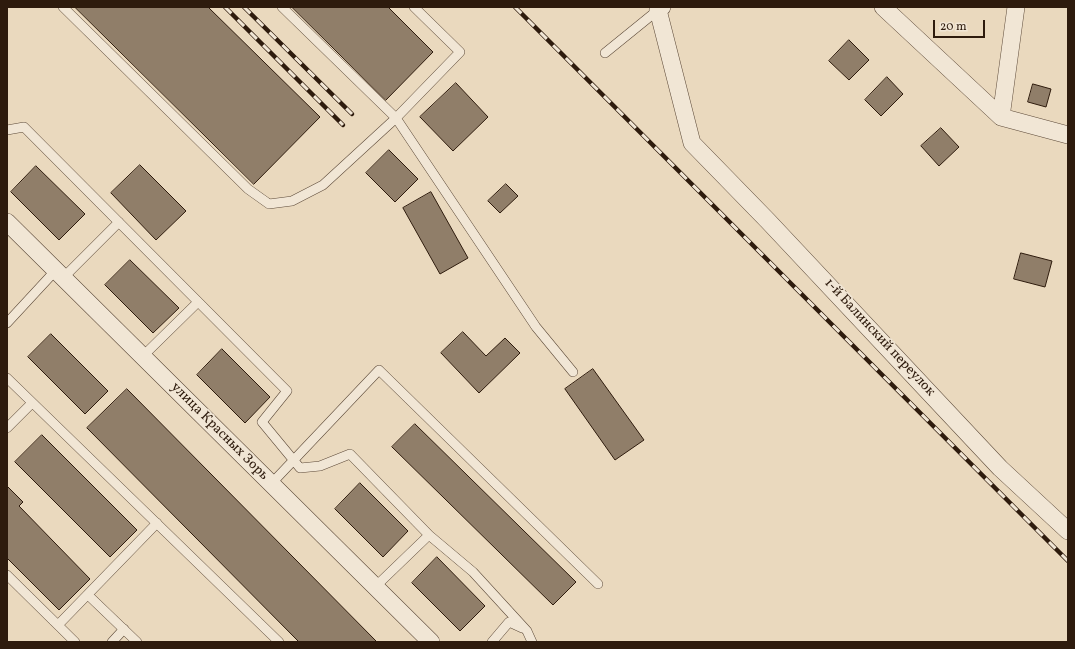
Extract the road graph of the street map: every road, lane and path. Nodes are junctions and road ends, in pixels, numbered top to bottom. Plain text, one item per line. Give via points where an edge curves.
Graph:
1 (63, 7) edge
2 (282, 7) edge
3 (414, 7) edge
4 (882, 7) edge
5 (1016, 7) edge
6 (660, 9) edge
7 (605, 53) dead end
8 (1001, 116) junction
9 (396, 118) junction
10 (7, 130) edge
11 (1068, 136) edge
12 (7, 222) edge
13 (119, 222) junction
14 (60, 274) junction
15 (198, 302) junction
16 (7, 323) edge
17 (143, 356) junction
18 (573, 372) dead end
19 (7, 378) edge
20 (32, 403) junction
21 (7, 428) edge
22 (293, 460) junction
23 (271, 484) junction
24 (157, 524) junction
25 (1068, 531) edge
26 (429, 535) junction
27 (7, 575) edge
28 (598, 584) dead end
29 (375, 587) junction
30 (88, 595) junction
31 (58, 625) junction
32 (124, 629) junction
33 (527, 631) junction
34 (75, 642) edge
35 (112, 642) edge
36 (137, 642) edge
37 (279, 642) edge
38 (431, 642) edge
39 (492, 642) edge
40 (532, 642) edge

1 - 9 lane via 248,189 269,204 292,201 323,185
2 - 9 lane
3 - 9 lane via 460,52
4 - 8 street
5 - 8 street
6 - 7 lane
6 - 25 street, 1-й Балинский переулок via 692,143 1000,468
8 - 11 street
9 - 18 lane via 536,327
10 - 13 lane via 24,127
12 - 14 street, улица Красных Зорь
13 - 14 lane
13 - 15 lane
14 - 16 lane
14 - 17 street, улица Красных Зорь
15 - 17 lane
15 - 22 lane via 287,391 262,422
17 - 23 street, улица Красных Зорь
19 - 20 lane
20 - 21 lane
20 - 24 lane
22 - 23 lane
22 - 26 lane via 300,468 320,466 350,454
22 - 28 lane via 379,370
23 - 29 street, улица Красных Зорь
24 - 30 lane
24 - 37 lane
26 - 29 lane
26 - 33 lane via 473,572
27 - 31 lane
29 - 38 street, улица Красных Зорь
30 - 31 lane
30 - 32 lane
31 - 34 lane
32 - 35 lane
32 - 36 lane
33 - 39 lane via 509,622
33 - 40 lane

